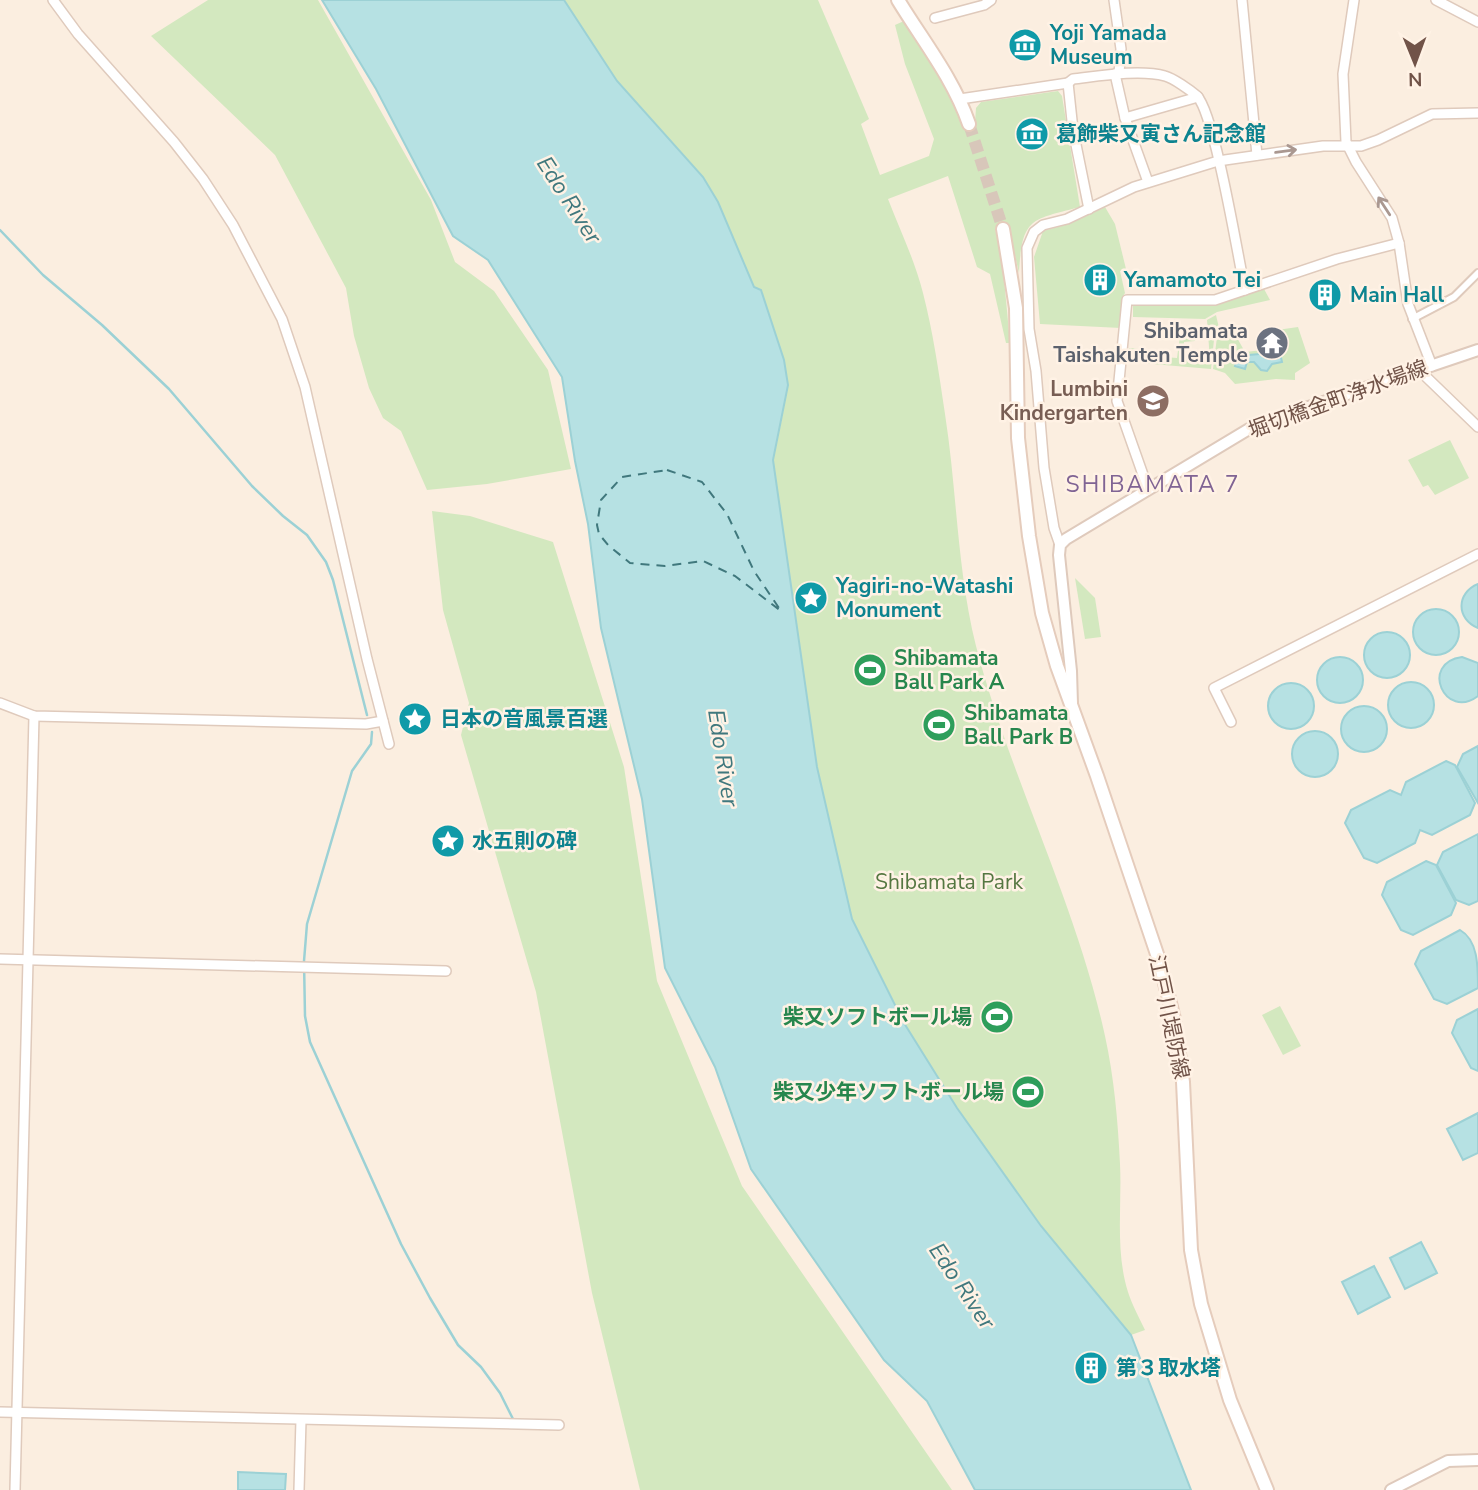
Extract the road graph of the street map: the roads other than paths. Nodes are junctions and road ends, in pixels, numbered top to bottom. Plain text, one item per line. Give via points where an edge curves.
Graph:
1 (53, 0) edge
2 (898, 0) edge
3 (991, 0) edge
4 (1114, 0) edge
5 (1242, 0) edge
6 (1354, 0) edge
7 (1436, 0) edge
8 (935, 18) dead end
9 (1478, 22) edge
10 (1117, 74) junction
11 (1068, 83) junction
12 (1198, 97) junction
13 (960, 99) junction
14 (1478, 113) edge
15 (1125, 118) junction
16 (969, 124) tunnel mouth
17 (1348, 147) junction
18 (1256, 155) junction
19 (1218, 161) junction
20 (1148, 182) junction
21 (1089, 209) junction
22 (1003, 229) tunnel mouth
23 (1399, 243) junction
24 (1478, 273) edge
25 (1245, 290) junction
26 (1412, 319) junction
27 (1478, 350) edge
28 (1432, 366) junction
29 (1419, 370) junction
30 (1478, 427) edge
31 (1148, 489) junction
32 (1060, 545) junction
33 (1478, 554) edge
34 (0, 703) edge
35 (1072, 704) junction
36 (34, 716) junction
37 (383, 721) junction
38 (1231, 722) dead end
39 (389, 744) dead end
40 (0, 959) edge
41 (27, 960) junction
42 (446, 971) dead end
43 (0, 1412) edge
44 (17, 1413) junction
45 (301, 1420) junction
46 (559, 1425) dead end
47 (1478, 1460) edge
48 (15, 1490) edge
49 (299, 1490) edge
50 (1267, 1490) edge
51 (1391, 1490) edge

1 - 37 street via 203,179 233,225 282,319 305,387
2 - 13 main road
3 - 8 street
4 - 10 street via 1121,49
5 - 18 street
6 - 17 street via 1343,74
7 - 9 street
10 - 11 street
10 - 12 street via 1166,76
10 - 15 street
11 - 13 street
11 - 21 street
12 - 15 street
12 - 19 street
13 - 16 main road
14 - 17 street via 1432,114 1378,140
15 - 20 street
18 -> 17 street
23 -> 17 street via 1392,218
18 - 19 street
19 - 20 street
19 - 25 street
20 - 21 street
21 - 32 street via 1042,225 1027,248 1029,329 1044,468
22 - 35 main road via 1016,308 1017,438 1028,536 1046,632
23 - 25 street
23 - 26 street
24 - 26 street via 1454,297
25 - 31 street via 1215,300 1127,300 1117,401
26 - 28 street
27 - 28 street, 堀切橋金町浄水場線
28 - 29 street, 堀切橋金町浄水場線
29 - 30 street
29 - 31 street, 堀切橋金町浄水場線 via 1270,420
31 - 32 street, 堀切橋金町浄水場線
32 - 35 street, 江戸川堤防線
33 - 38 street via 1214,688
34 - 36 street
35 - 50 main road, 江戸川堤防線 via 1146,918 1174,1018 1184,1093 1191,1250 1200,1304 1230,1400
36 - 37 street
36 - 41 street
37 - 39 street
40 - 41 street
41 - 42 street
41 - 44 street
43 - 44 street
44 - 45 street
44 - 48 street
45 - 46 street
45 - 49 street
47 - 51 street via 1448,1461

